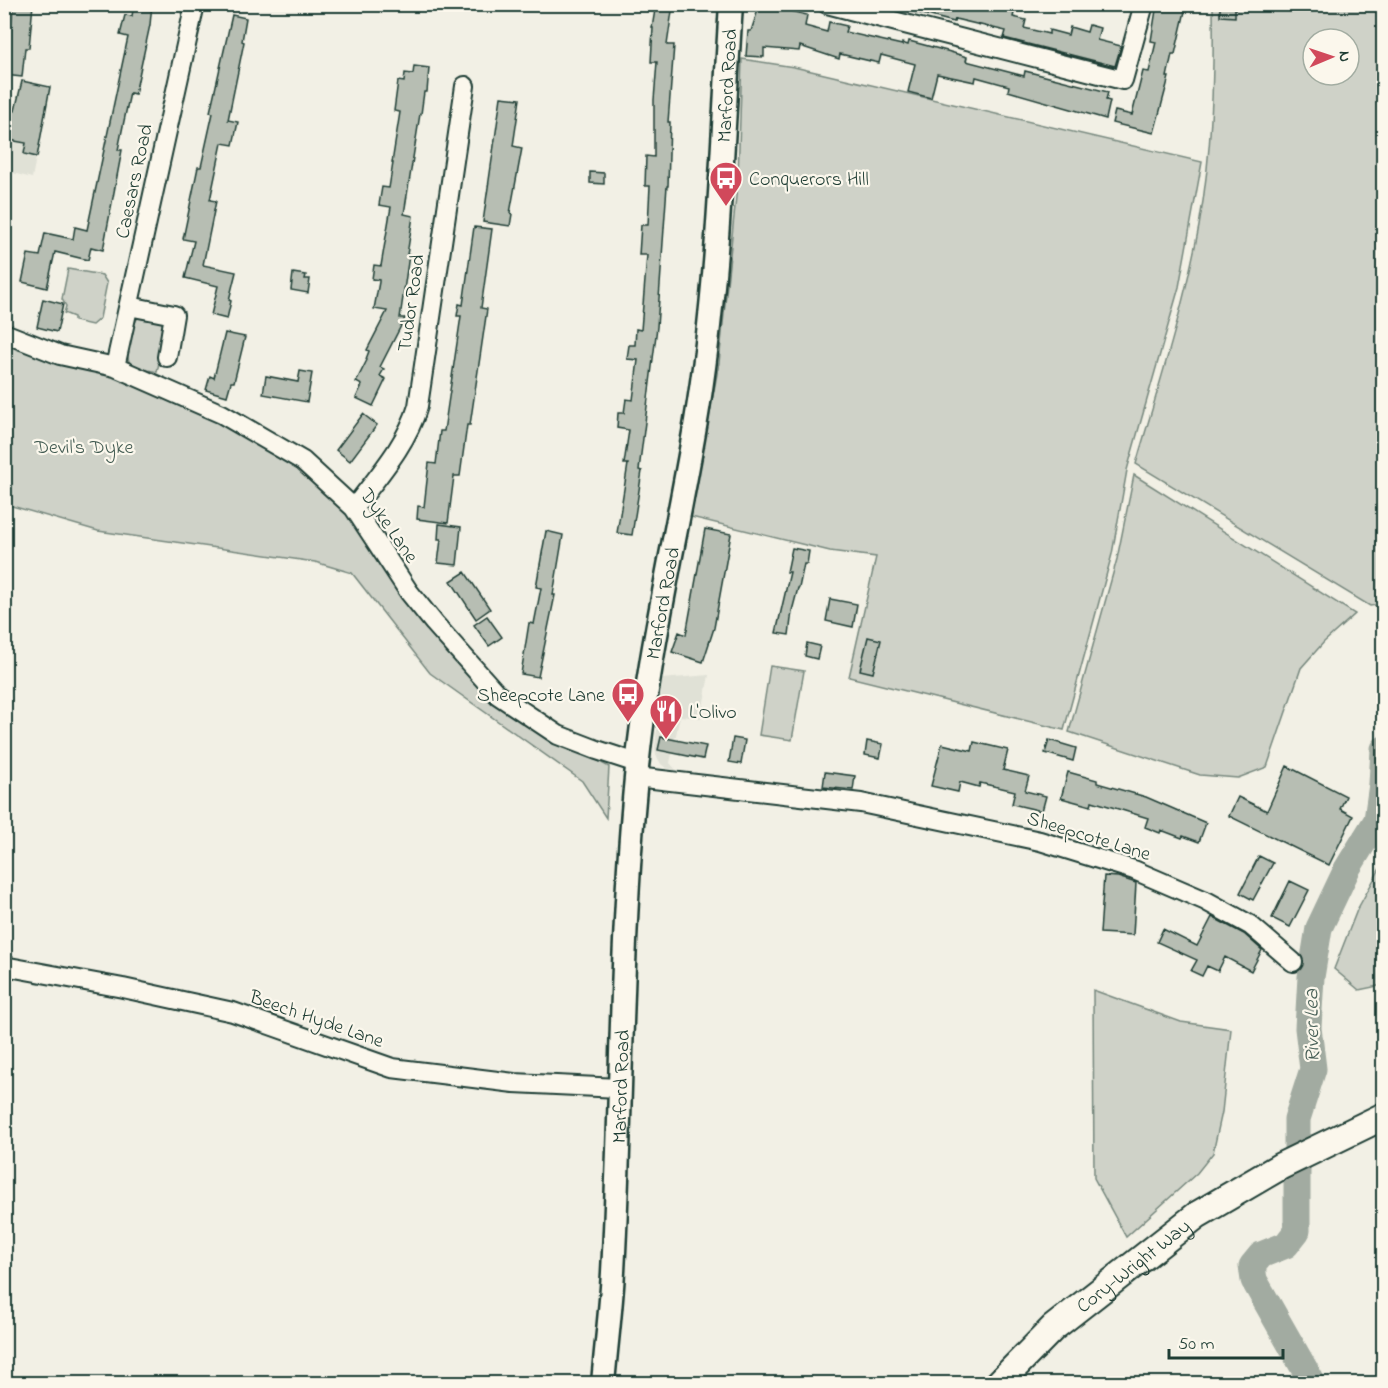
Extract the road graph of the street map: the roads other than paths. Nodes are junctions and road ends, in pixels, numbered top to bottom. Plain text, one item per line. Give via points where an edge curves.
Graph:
1 (195, 4) edge
2 (731, 4) edge
3 (827, 4) edge
4 (1144, 4) edge
5 (465, 86) dead end
6 (129, 306) junction
7 (4, 333) edge
8 (166, 357) dead end
9 (115, 367) junction
10 (354, 508) junction
11 (637, 770) junction
12 (1293, 962) dead end
13 (4, 966) edge
14 (619, 1088) junction
15 (1383, 1116) edge
16 (603, 1383) edge
17 (998, 1383) edge

1 - 6 street, Caesars Road
2 - 11 street, Marford Road via 714,274 696,419 657,627
3 - 4 street via 1123,80
5 - 10 street, Tudor Road via 418,406 406,437
6 - 8 street via 174,315
6 - 9 street, Caesars Road
7 - 9 street, Dyke Lane via 60,355
9 - 10 street, Dyke Lane via 222,414 303,461
10 - 11 street, Dyke Lane via 409,592 498,695 558,735
11 - 12 street, Sheepcote Lane via 861,803 1040,841 1134,870 1206,901 1250,925
11 - 14 street, Marford Road via 626,894
13 - 14 street, Beech Hyde Lane via 233,1012 392,1068 514,1083
14 - 16 street, Marford Road via 613,1274
15 - 17 main road, Cory-Wright Way via 1281,1166 1197,1215 1053,1328

